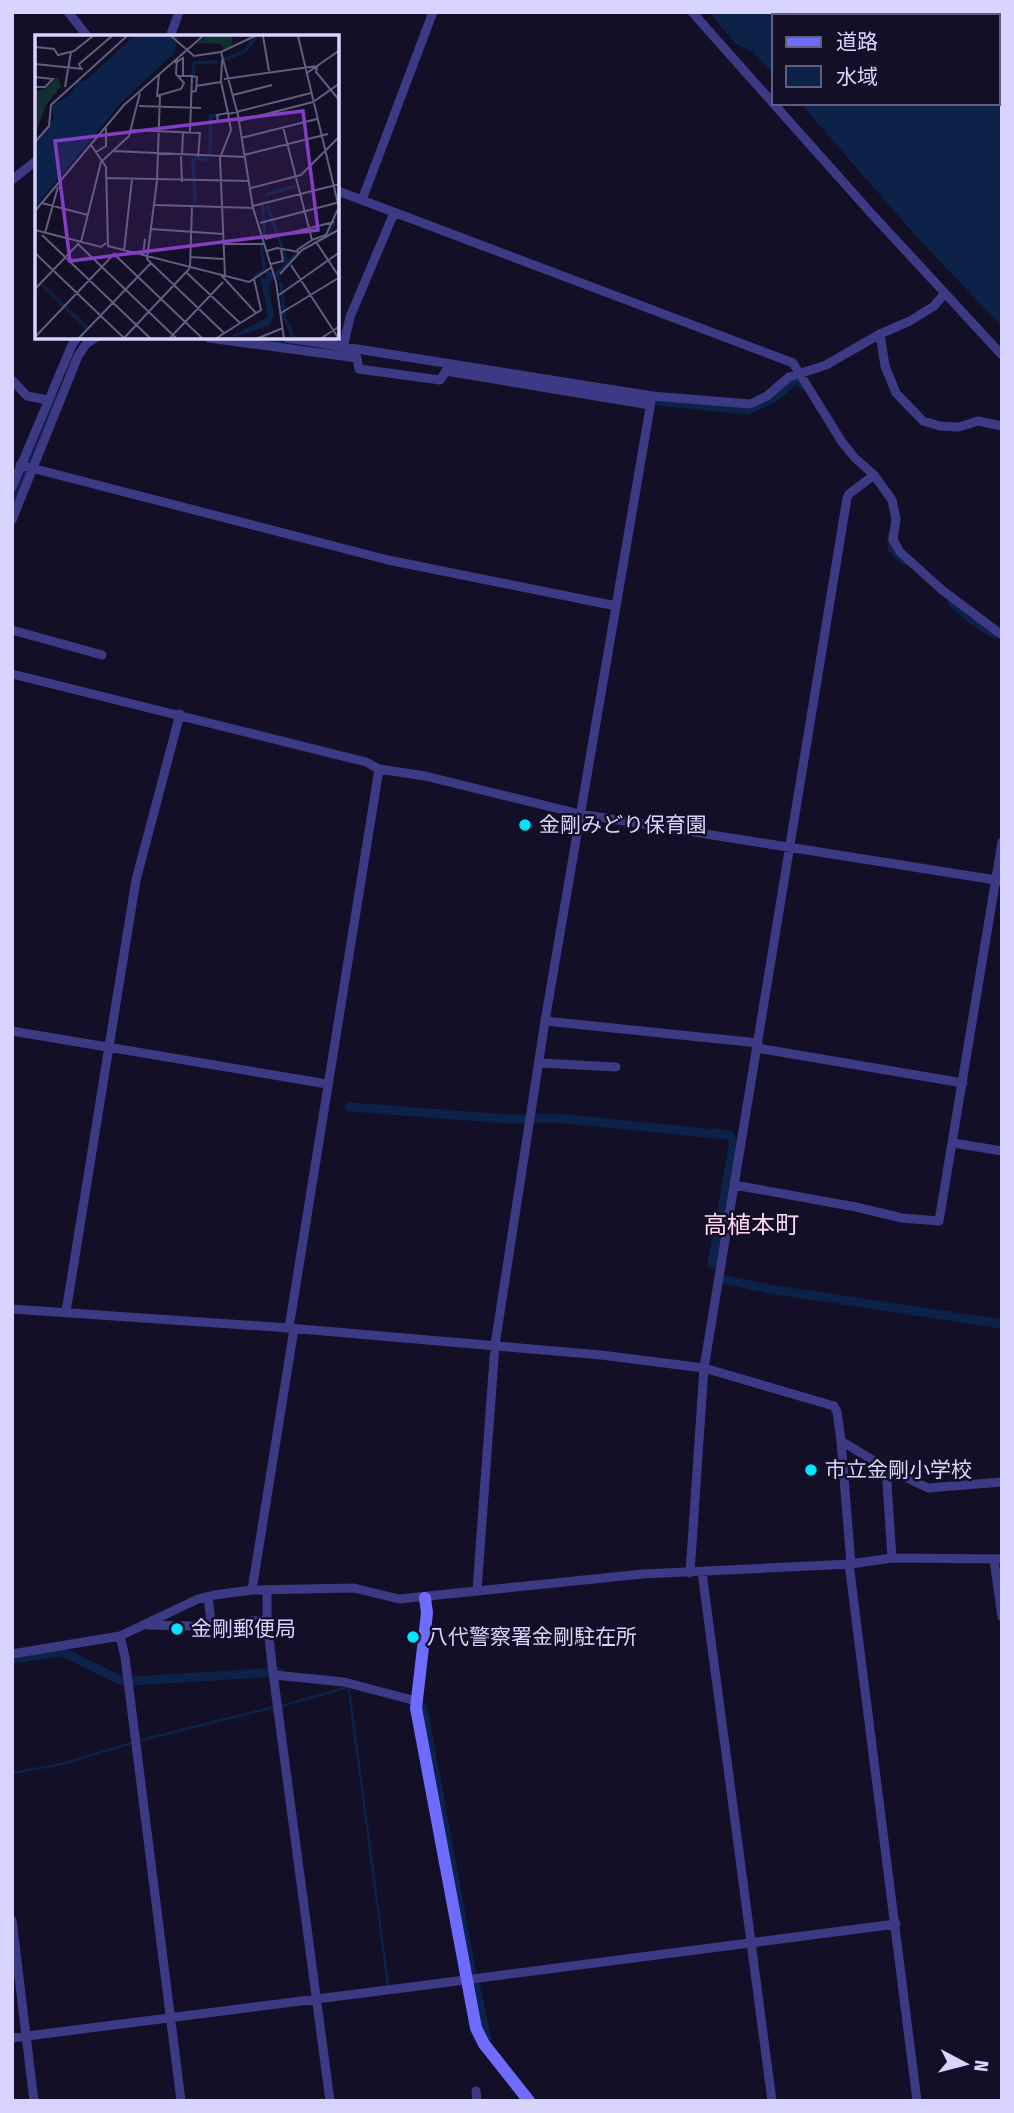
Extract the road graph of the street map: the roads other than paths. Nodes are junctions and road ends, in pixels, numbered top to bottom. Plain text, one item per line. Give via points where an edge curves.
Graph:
1 (68, 12) edge
2 (179, 12) edge
3 (433, 12) edge
4 (692, 12) edge
5 (86, 35) edge
6 (171, 35) edge
7 (772, 102) edge
8 (775, 105) edge
9 (35, 162) edge
10 (12, 180) edge
11 (340, 192) edge
12 (362, 200) junction
13 (394, 213) junction
14 (944, 294) junction
15 (880, 334) junction
16 (76, 340) edge
17 (92, 340) edge
18 (231, 340) edge
19 (297, 340) edge
20 (342, 350) junction
21 (1002, 355) edge
22 (800, 374) junction
23 (12, 380) edge
24 (48, 400) junction
25 (651, 400) junction
26 (1002, 426) edge
27 (20, 465) junction
28 (31, 469) junction
29 (874, 475) junction
30 (12, 487) edge
31 (12, 520) edge
32 (616, 606) junction
33 (12, 630) edge
34 (1002, 635) edge
35 (102, 655) dead end
36 (12, 674) edge
37 (180, 714) junction
38 (379, 769) junction
39 (580, 814) junction
40 (1002, 842) edge
41 (791, 848) junction
42 (999, 881) edge
43 (545, 1021) junction
44 (12, 1031) edge
45 (109, 1044) junction
46 (758, 1045) junction
47 (539, 1063) junction
48 (617, 1067) dead end
49 (963, 1083) junction
50 (327, 1084) junction
51 (953, 1143) junction
52 (1002, 1151) edge
53 (734, 1185) junction
54 (12, 1309) edge
55 (66, 1312) junction
56 (292, 1328) junction
57 (495, 1345) junction
58 (704, 1368) junction
59 (841, 1441) junction
60 (886, 1468) junction
61 (1002, 1482) edge
62 (892, 1558) junction
63 (998, 1560) edge
64 (850, 1564) junction
65 (702, 1572) junction
66 (691, 1573) junction
67 (252, 1590) junction
68 (267, 1590) junction
69 (477, 1590) junction
70 (208, 1597) junction
71 (425, 1598) junction
72 (1002, 1617) edge
73 (267, 1620) junction
74 (211, 1622) junction
75 (146, 1625) junction
76 (120, 1636) junction
77 (12, 1654) edge
78 (273, 1672) junction
79 (416, 1701) junction
80 (12, 1920) edge
81 (896, 1924) junction
82 (750, 1943) junction
83 (467, 1979) junction
84 (316, 1999) junction
85 (171, 2017) junction
86 (26, 2036) junction
87 (12, 2038) edge
88 (34, 2101) edge
89 (181, 2101) edge
90 (330, 2101) edge
91 (530, 2101) edge
92 (772, 2101) edge
93 (917, 2101) edge

1 - 5 street
2 - 6 street
3 - 12 street
4 - 7 street
8 - 14 street
9 - 10 street
11 - 12 street
12 - 13 street
13 - 20 street
13 - 22 street via 793,363
14 - 15 street via 934,306
14 - 21 street
15 - 22 street via 826,365
15 - 26 street via 885,366 896,393 923,421 959,427 978,421
16 - 24 street
17 - 28 street via 78,356
18 - 20 street
19 - 20 street
20 - 25 street
20 - 25 street via 357,358 359,369 440,380 446,371
22 - 25 street via 750,404
22 - 29 street via 842,442
23 - 24 street via 27,396
24 - 27 street
25 - 32 street
27 - 28 street
27 - 30 street
28 - 31 street
28 - 32 street via 388,560
29 - 34 street via 892,499 896,519 893,540 900,552
29 - 41 street via 848,498
32 - 39 street
33 - 35 street
36 - 37 street
37 - 38 street
37 - 45 street via 136,880
38 - 39 street
38 - 50 street
39 - 41 street
39 - 43 street
40 - 42 street
41 - 42 street
41 - 46 street
42 - 49 street
43 - 46 street
43 - 47 street
44 - 45 street
45 - 50 street
45 - 55 street
46 - 49 street
46 - 53 street
47 - 48 street
47 - 57 street
49 - 51 street
50 - 56 street
51 - 52 street
51 - 53 street via 939,1221
53 - 58 street
54 - 55 street
55 - 56 street
56 - 57 street
56 - 67 street
57 - 58 street
57 - 69 street
58 - 59 street via 834,1406
58 - 66 street
59 - 60 street
59 - 64 street
60 - 61 street via 928,1488
60 - 62 street
62 - 63 street
62 - 64 street
63 - 72 street
64 - 65 street
64 - 81 street
65 - 66 street
65 - 82 street
66 - 69 street
67 - 68 street
67 - 70 street
68 - 71 street via 355,1588 399,1599
68 - 73 street
69 - 71 street
70 - 74 street
70 - 75 street
71 - 79 street
73 - 74 street
73 - 78 street
74 - 75 street
75 - 76 street
76 - 77 street
76 - 85 street
78 - 79 street via 344,1682
78 - 84 street
79 - 83 street
80 - 86 street
81 - 82 street
81 - 93 street
82 - 83 street
82 - 92 street
83 - 84 street
83 - 91 street via 476,2028 484,2044
84 - 85 street
84 - 90 street
85 - 86 street
85 - 89 street
86 - 87 street
86 - 88 street

